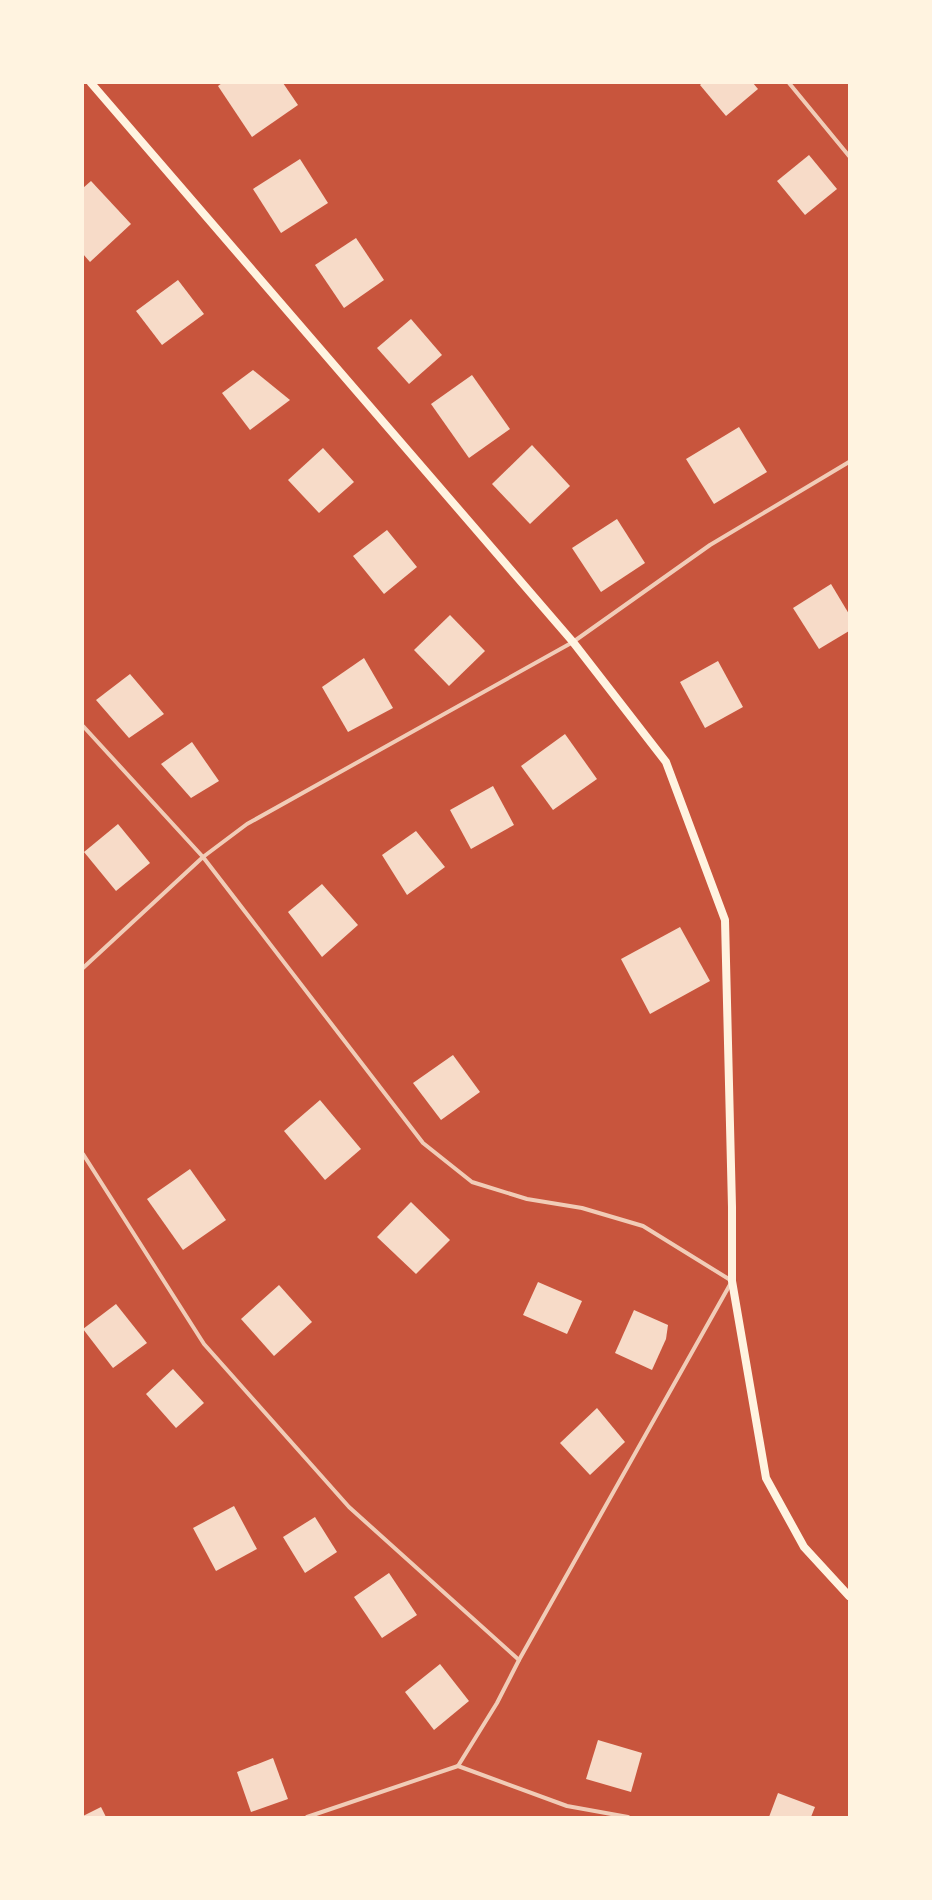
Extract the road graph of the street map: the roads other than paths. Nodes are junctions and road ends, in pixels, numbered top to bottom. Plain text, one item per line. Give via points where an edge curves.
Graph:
1 (91, 83) edge
2 (789, 83) edge
3 (849, 156) edge
4 (849, 462) edge
5 (573, 642) junction
6 (83, 726) edge
7 (203, 857) junction
8 (83, 968) edge
9 (83, 1154) edge
10 (732, 1282) junction
11 (849, 1596) edge
12 (519, 1660) junction
13 (458, 1766) junction
14 (308, 1817) edge
15 (628, 1817) edge

1 - 5 main road
2 - 3 street
4 - 5 street via 710,545
5 - 7 street via 247,824
5 - 10 main road via 666,762 725,920
6 - 7 street
7 - 8 street
7 - 10 street via 429,1148 472,1182 527,1199 582,1208 644,1226
9 - 12 street via 204,1344 349,1507
10 - 11 main road via 766,1478 804,1547
10 - 12 street
12 - 13 street via 497,1703
13 - 14 street
13 - 15 street via 567,1806

